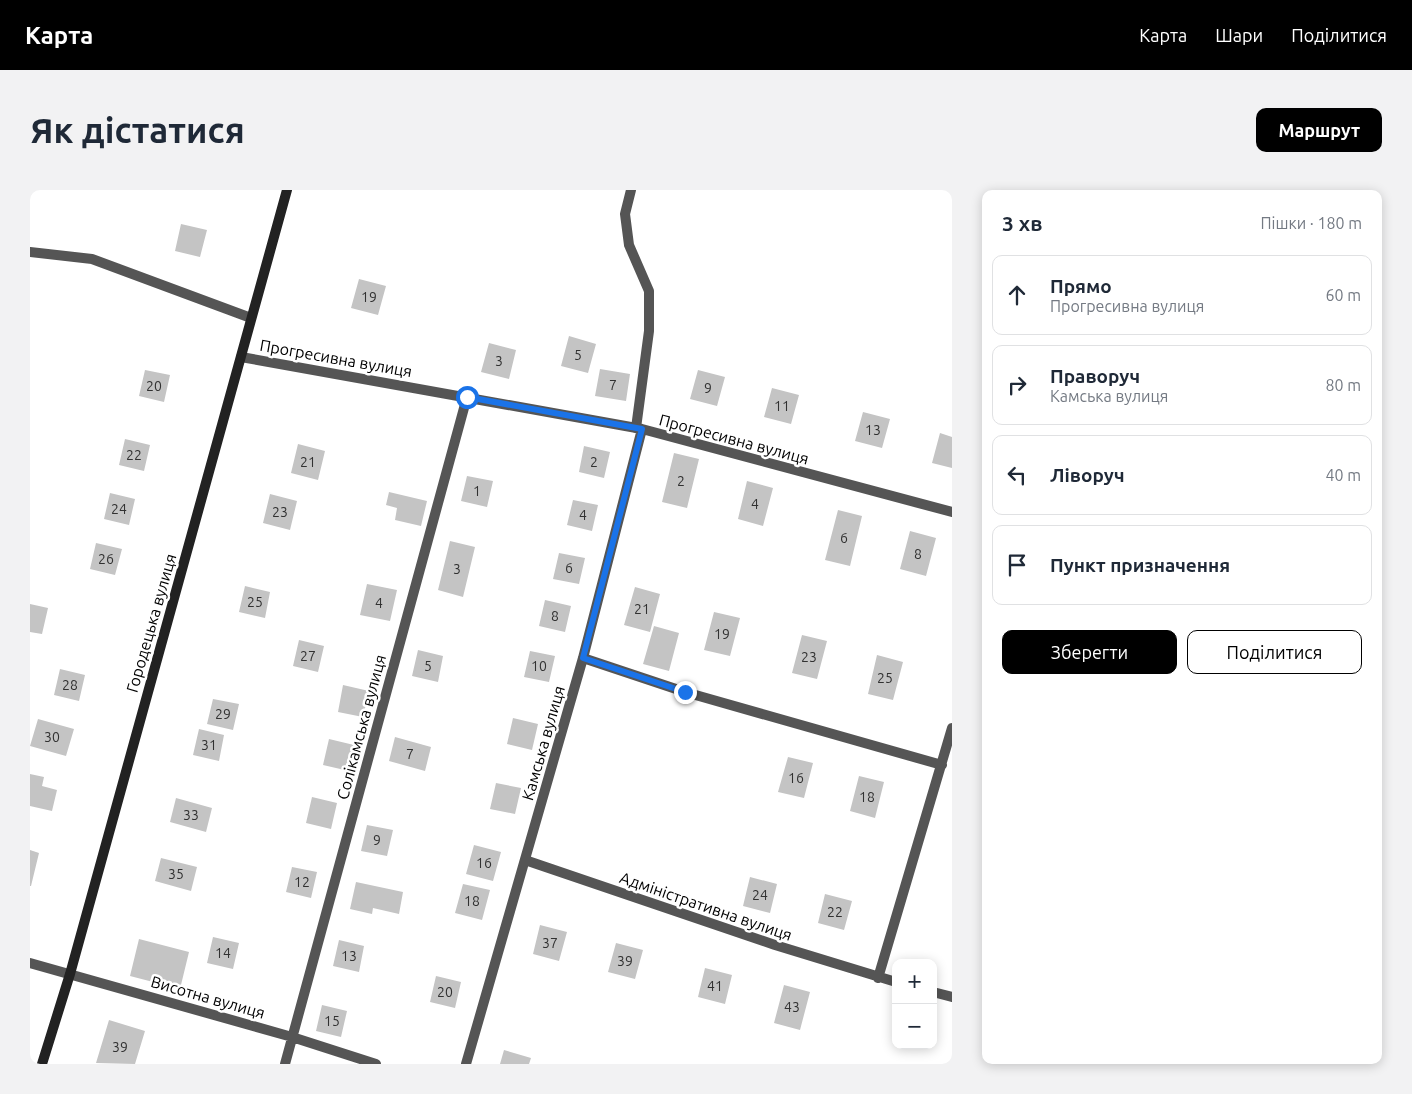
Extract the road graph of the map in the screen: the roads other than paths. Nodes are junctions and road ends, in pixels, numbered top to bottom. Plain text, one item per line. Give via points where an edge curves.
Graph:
1 (287, 190) edge
2 (631, 190) edge
3 (30, 252) edge
4 (251, 318) junction
5 (241, 356) junction
6 (467, 397) junction
7 (639, 429) junction
8 (952, 512) edge
9 (583, 658) junction
10 (952, 728) edge
11 (942, 765) junction
12 (525, 860) junction
13 (30, 963) edge
14 (70, 974) junction
15 (878, 978) junction
16 (892, 981) edge
17 (937, 993) edge
18 (952, 997) edge
19 (292, 1037) junction
20 (42, 1064) edge
21 (285, 1064) edge
22 (376, 1064) edge
23 (466, 1064) edge

1 - 4 main road, Городецька вулиця
2 - 7 street, Камська вулиця via 625,214 629,245 649,291 649,331
3 - 4 street via 92,259
4 - 5 main road, Городецька вулиця
5 - 6 street, Прогресивна вулиця
5 - 14 main road, Городецька вулиця
6 - 7 street, Прогресивна вулиця
6 - 19 street, Солікамська вулиця
7 - 8 street, Прогресивна вулиця
7 - 9 street, Камська вулиця
9 - 11 street via 685,692
9 - 12 street, Камська вулиця
10 - 11 street
11 - 15 street
12 - 15 street, Адміністративна вулиця
12 - 23 street, Камська вулиця
13 - 14 street, Висотна вулиця
14 - 19 street, Висотна вулиця
14 - 20 main road, Городецька вулиця
15 - 16 street, Адміністративна вулиця
17 - 18 street
19 - 21 street, Солікамська вулиця
19 - 22 street, Висотна вулиця

